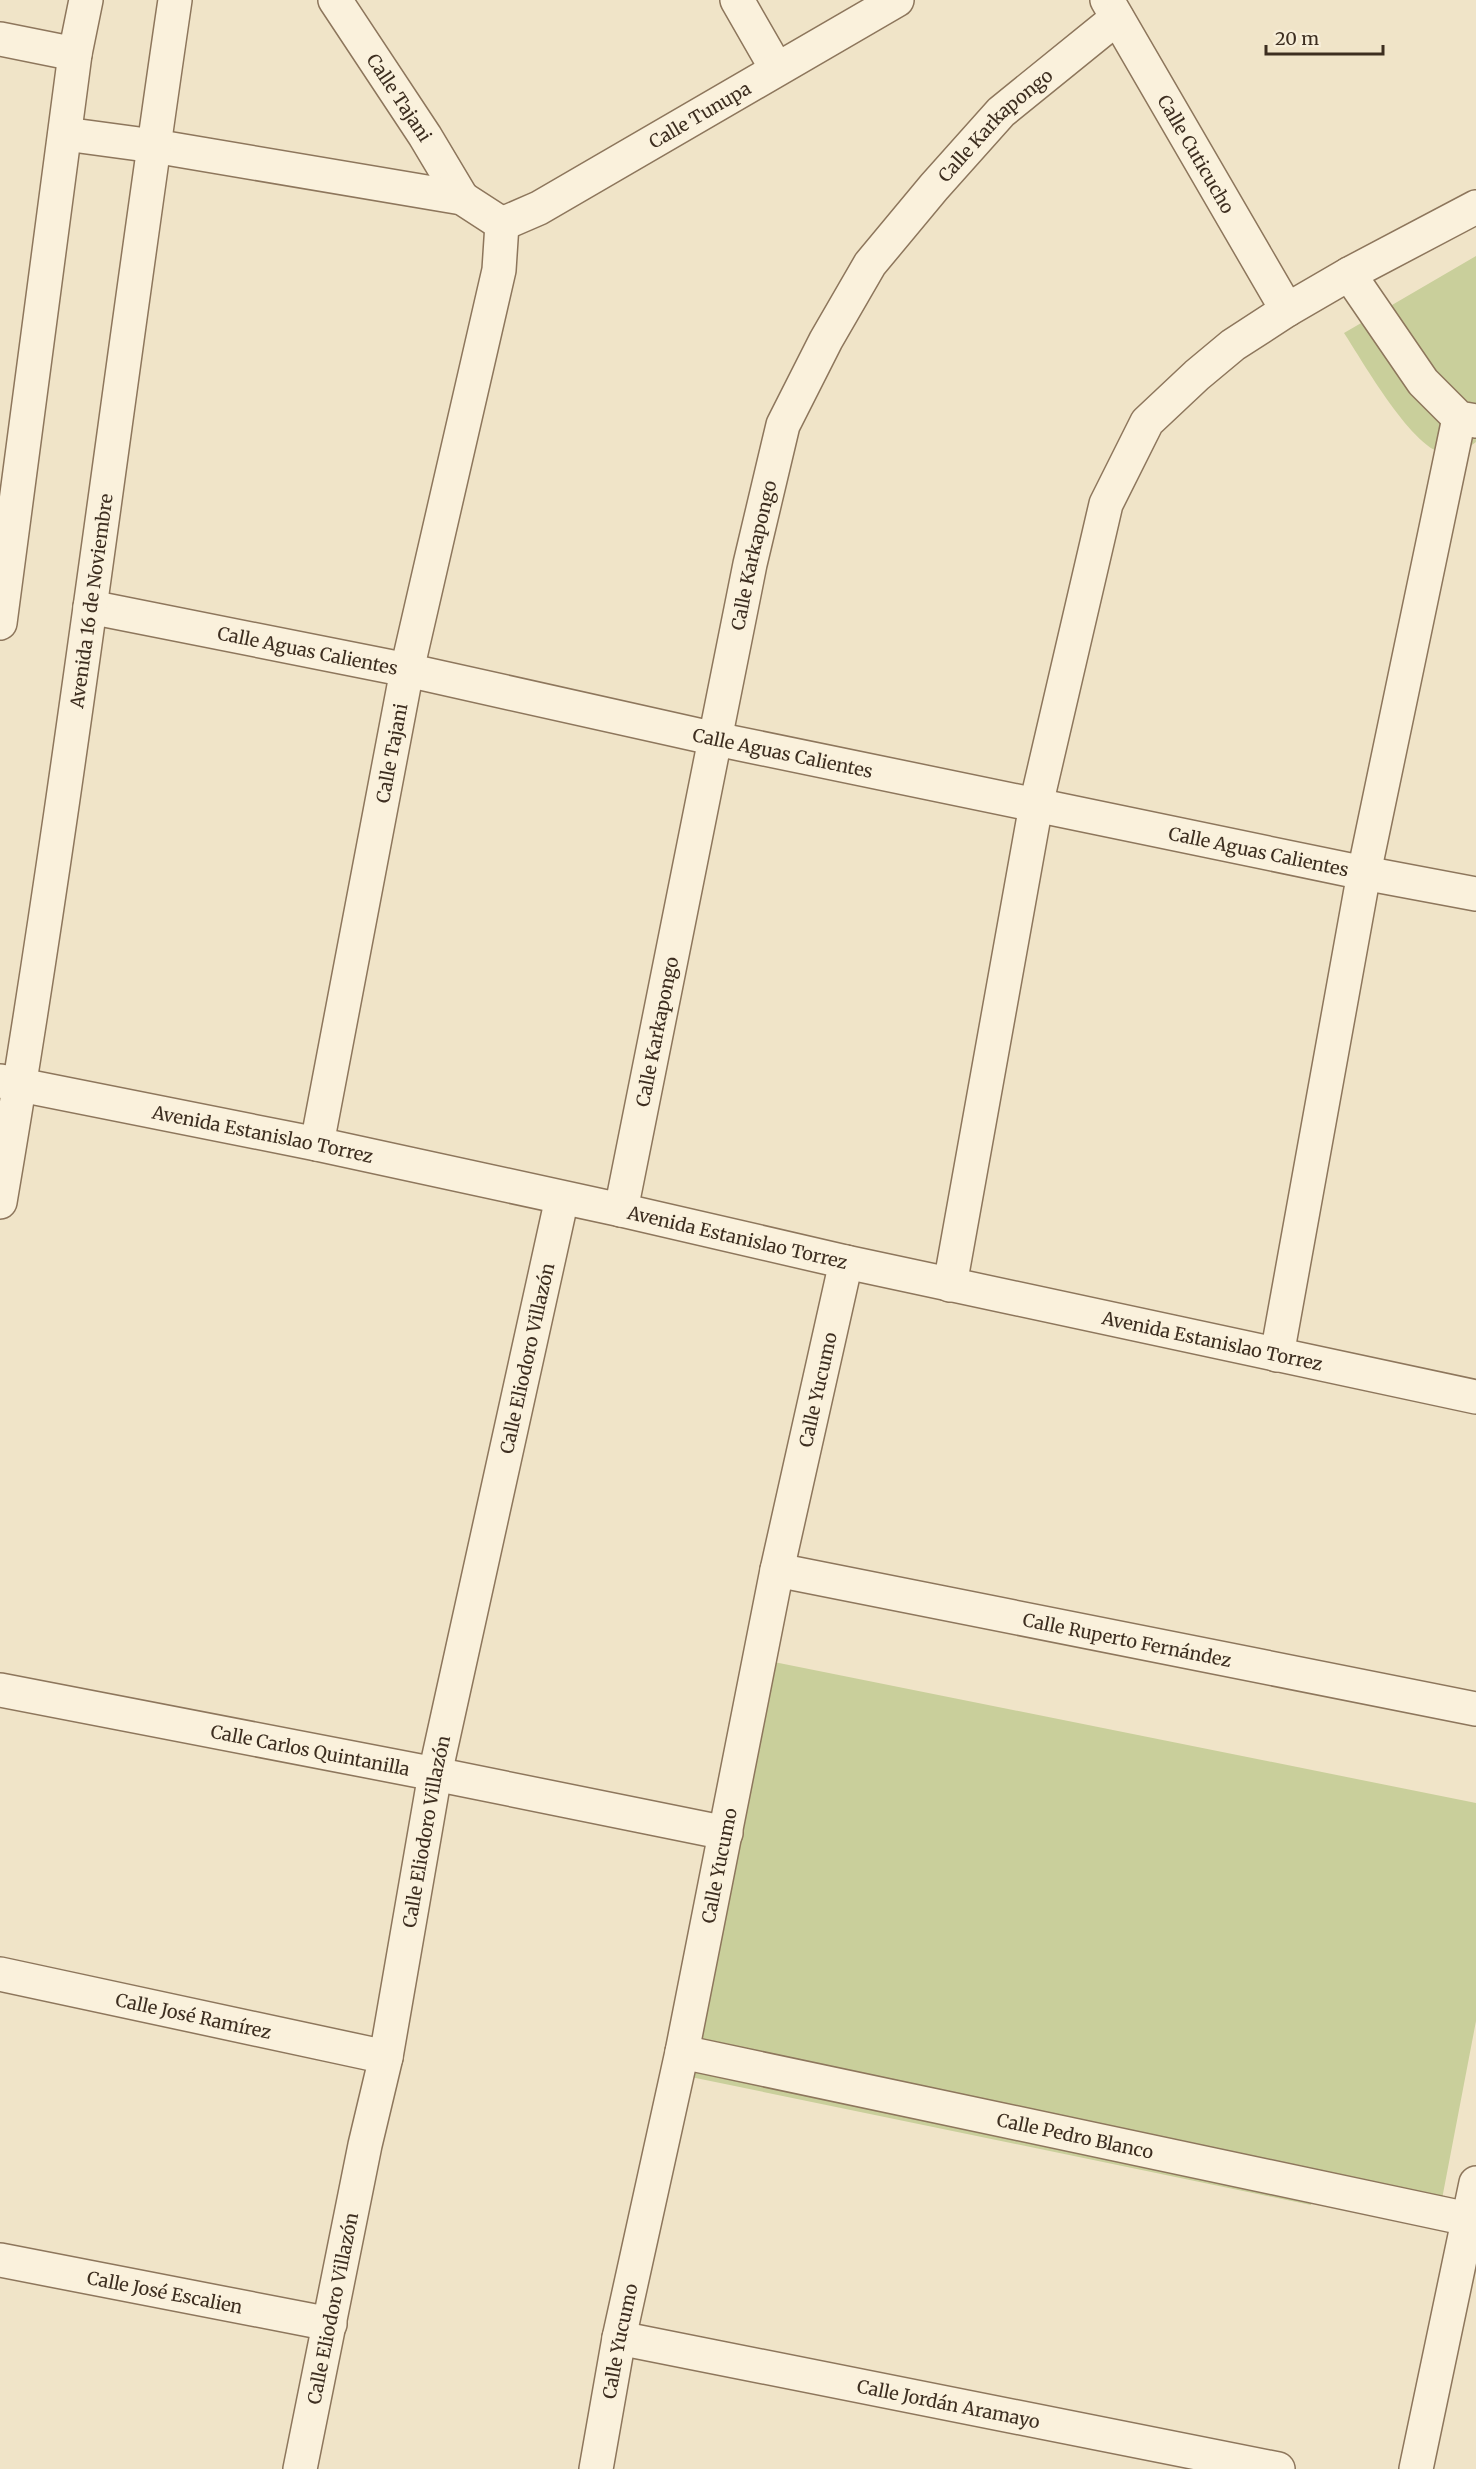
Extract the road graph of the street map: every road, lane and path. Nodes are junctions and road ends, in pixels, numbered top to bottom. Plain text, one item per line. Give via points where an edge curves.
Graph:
1 (86, 0) edge
2 (175, 0) edge
3 (335, 0) edge
4 (736, 0) edge
5 (897, 0) edge
6 (1112, 9) edge
7 (0, 39) edge
8 (75, 54) junction
9 (777, 68) junction
10 (65, 134) junction
11 (154, 146) junction
12 (462, 198) junction
13 (1476, 207) edge
14 (502, 224) junction
15 (1349, 273) junction
16 (1287, 310) junction
17 (1467, 419) edge
18 (90, 607) junction
19 (0, 624) edge
20 (407, 670) junction
21 (716, 739) junction
22 (1036, 805) junction
23 (1364, 873) junction
24 (1476, 894) edge
25 (10, 1083) edge
26 (317, 1144) junction
27 (562, 1198) junction
28 (0, 1202) edge
29 (621, 1210) junction
30 (846, 1262) junction
31 (950, 1285) junction
32 (1277, 1355) junction
33 (1476, 1397) edge
34 (777, 1570) junction
35 (0, 1690) edge
36 (1476, 1709) edge
37 (435, 1774) junction
38 (726, 1833) junction
39 (0, 1974) edge
40 (682, 2052) junction
41 (386, 2057) junction
42 (1476, 2183) edge
43 (1468, 2219) junction
44 (0, 2260) edge
45 (330, 2324) junction
46 (619, 2338) junction
47 (300, 2469) edge
48 (596, 2469) edge
49 (1278, 2469) edge
50 (1416, 2469) edge

1 - 8 street
2 - 11 street, Avenida 16 de Noviembre
3 - 12 street, Calle Tajani
4 - 9 street
5 - 9 street, Calle Tunupa
6 - 16 street, Calle Cuticucho
6 - 21 street, Calle Karkapongo via 979,137 870,264 826,340 783,425 750,564
7 - 8 street
8 - 10 street
9 - 14 street, Calle Tunupa via 539,208
10 - 11 street
10 - 19 street
11 - 12 street
11 - 18 street, Avenida 16 de Noviembre
12 - 14 street
13 - 15 street
14 - 20 street, Calle Tajani via 499,270
15 - 16 street
15 - 17 street via 1423,382
16 - 22 street via 1233,345 1147,422 1106,504
17 - 23 street
18 - 20 street, Calle Aguas Calientes
18 - 25 street, Avenida 16 de Noviembre
20 - 21 street, Calle Aguas Calientes
20 - 26 street, Calle Tajani
21 - 22 street, Calle Aguas Calientes
21 - 29 street, Calle Karkapongo
22 - 23 street, Calle Aguas Calientes
22 - 31 street
23 - 24 street, Calle Aguas Calientes
23 - 32 street
25 - 26 street, Avenida Estanislao Torrez
25 - 28 street, Avenida 16 de Noviembre
26 - 27 street, Avenida Estanislao Torrez
27 - 29 street, Avenida Estanislao Torrez
27 - 37 street, Calle Eliodoro Villazón
29 - 30 street, Avenida Estanislao Torrez
30 - 31 street, Avenida Estanislao Torrez
30 - 34 street, Calle Yucumo
31 - 32 street, Avenida Estanislao Torrez
32 - 33 street, Avenida Estanislao Torrez
34 - 36 street, Calle Ruperto Fernández
34 - 38 street, Calle Yucumo
35 - 37 street, Calle Carlos Quintanilla
37 - 38 street, Calle Carlos Quintanilla
37 - 41 street, Calle Eliodoro Villazón
38 - 40 street, Calle Yucumo
39 - 41 street, Calle José Ramírez
40 - 43 street, Calle Pedro Blanco
40 - 46 street, Calle Yucumo
41 - 45 street, Calle Eliodoro Villazón
42 - 43 street
43 - 50 street
44 - 45 street, Calle José Escalien
45 - 47 street, Calle Eliodoro Villazón
46 - 48 street, Calle Yucumo
46 - 49 street, Calle Jordán Aramayo

